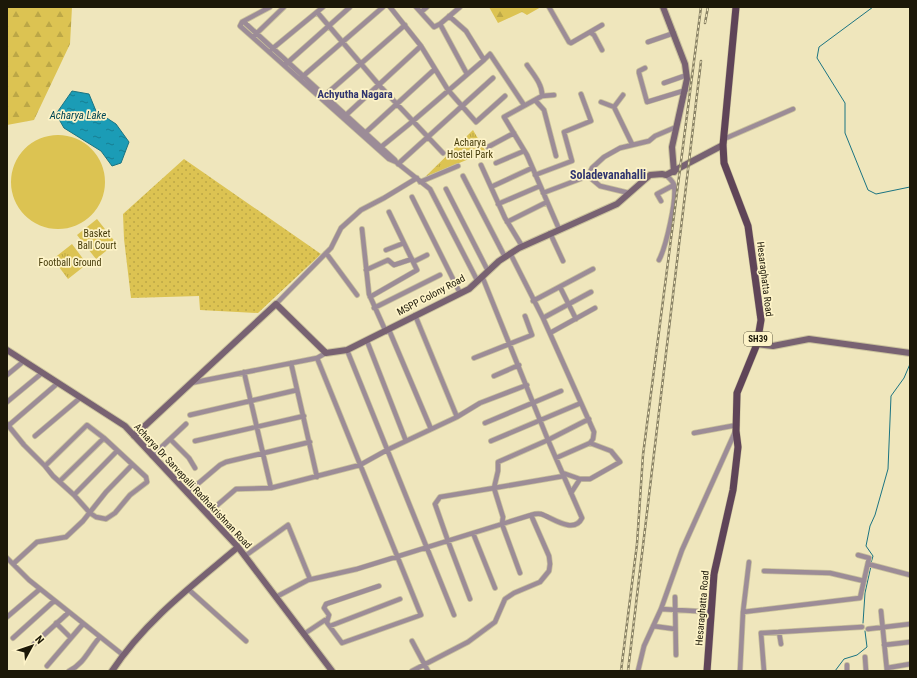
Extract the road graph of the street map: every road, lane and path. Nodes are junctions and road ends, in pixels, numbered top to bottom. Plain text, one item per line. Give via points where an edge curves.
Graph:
1 (270, 7) edge
2 (284, 7) edge
3 (322, 7) edge
4 (350, 7) edge
5 (383, 7) edge
6 (390, 7) edge
7 (416, 7) edge
8 (427, 7) edge
9 (460, 7) edge
10 (549, 7) edge
11 (663, 7) edge
12 (736, 7) edge
13 (317, 12) junction
14 (421, 12) junction
15 (449, 16) junction
16 (440, 24) junction
17 (405, 25) junction
18 (602, 25) dead end
19 (329, 26) junction
20 (590, 32) junction
21 (674, 33) junction
22 (254, 36) junction
23 (344, 42) junction
24 (648, 42) dead end
25 (421, 46) junction
26 (272, 49) junction
27 (602, 50) dead end
28 (484, 60) junction
29 (362, 63) junction
30 (286, 65) junction
31 (527, 65) dead end
32 (645, 68) dead end
33 (435, 69) junction
34 (467, 74) junction
35 (687, 75) junction
36 (302, 77) junction
37 (493, 78) dead end
38 (664, 83) dead end
39 (379, 85) junction
40 (448, 90) junction
41 (686, 90) junction
42 (581, 94) dead end
43 (554, 95) dead end
44 (623, 95) dead end
45 (505, 96) dead end
46 (542, 96) junction
47 (323, 98) junction
48 (535, 100) junction
49 (601, 102) dead end
50 (397, 104) junction
51 (524, 105) junction
52 (462, 106) junction
53 (614, 107) junction
54 (793, 109) dead end
55 (346, 115) junction
56 (413, 122) junction
57 (676, 127) junction
58 (514, 133) junction
59 (364, 134) junction
60 (427, 137) junction
61 (723, 142) junction
62 (632, 144) junction
63 (381, 147) junction
64 (488, 147) dead end
65 (524, 151) junction
66 (443, 153) dead end
67 (556, 156) dead end
68 (397, 163) junction
69 (496, 163) dead end
70 (481, 165) dead end
71 (458, 166) dead end
72 (532, 168) junction
73 (674, 172) junction
74 (535, 175) junction
75 (666, 175) junction
76 (463, 176) dead end
77 (588, 176) junction
78 (418, 180) junction
79 (674, 185) junction
80 (540, 186) junction
81 (491, 187) junction
82 (446, 189) dead end
83 (543, 193) junction
84 (629, 193) junction
85 (412, 197) dead end
86 (661, 201) dead end
87 (547, 202) junction
88 (498, 204) junction
89 (389, 212) dead end
90 (507, 222) junction
91 (362, 229) dead end
92 (559, 229) junction
93 (550, 233) junction
94 (404, 243) junction
95 (522, 246) junction
96 (386, 250) dead end
97 (326, 253) junction
98 (427, 255) dead end
99 (507, 255) junction
100 (660, 260) dead end
101 (413, 261) junction
102 (563, 261) dead end
103 (593, 269) dead end
104 (366, 270) junction
105 (488, 271) junction
106 (440, 274) dead end
107 (482, 276) junction
108 (477, 280) junction
109 (560, 287) junction
110 (591, 292) dead end
111 (460, 293) junction
112 (357, 295) dead end
113 (370, 297) junction
114 (533, 301) junction
115 (276, 304) junction
116 (569, 304) junction
117 (374, 308) junction
118 (595, 308) dead end
119 (415, 315) junction
120 (525, 316) dead end
121 (543, 318) junction
122 (576, 319) junction
123 (387, 331) junction
124 (550, 333) junction
125 (366, 341) junction
126 (510, 344) junction
127 (757, 344) junction
128 (7, 350) edge
129 (347, 350) junction
130 (326, 353) junction
131 (910, 353) edge
132 (316, 358) junction
133 (474, 358) dead end
134 (24, 361) junction
135 (291, 363) junction
136 (519, 365) junction
137 (244, 372) junction
138 (42, 373) junction
139 (7, 375) edge
140 (494, 376) dead end
141 (58, 383) junction
142 (190, 383) junction
143 (527, 385) junction
144 (297, 390) junction
145 (561, 391) dead end
146 (80, 398) junction
147 (251, 401) junction
148 (7, 402) edge
149 (534, 402) junction
150 (581, 404) junction
151 (190, 415) dead end
152 (304, 416) junction
153 (457, 417) junction
154 (588, 419) junction
155 (541, 420) junction
156 (485, 423) dead end
157 (186, 424) dead end
158 (8, 425) edge
159 (256, 427) junction
160 (736, 428) junction
161 (432, 429) junction
162 (694, 432) dead end
163 (35, 436) dead end
164 (134, 436) junction
165 (104, 438) junction
166 (170, 439) junction
167 (548, 440) junction
168 (406, 441) junction
169 (491, 441) dead end
170 (195, 442) dead end
171 (310, 442) junction
172 (590, 443) junction
173 (387, 450) junction
174 (117, 451) junction
175 (262, 454) junction
176 (152, 456) junction
177 (556, 458) junction
178 (132, 465) junction
179 (360, 465) junction
180 (45, 466) junction
181 (195, 468) dead end
182 (563, 475) junction
183 (317, 477) junction
184 (580, 479) junction
185 (60, 481) junction
186 (272, 488) junction
187 (494, 488) junction
188 (187, 493) junction
189 (571, 493) junction
190 (74, 495) junction
191 (90, 513) junction
192 (207, 514) junction
193 (531, 515) junction
194 (502, 524) junction
195 (472, 533) junction
196 (448, 541) junction
197 (238, 547) junction
198 (427, 548) junction
199 (858, 555) dead end
200 (245, 556) junction
201 (396, 556) junction
202 (7, 558) edge
203 (749, 562) dead end
204 (13, 564) junction
205 (868, 564) junction
206 (764, 571) dead end
207 (520, 573) dead end
208 (910, 575) edge
209 (310, 579) junction
210 (864, 581) junction
211 (379, 586) dead end
212 (495, 588) dead end
213 (40, 589) junction
214 (188, 589) junction
215 (276, 597) junction
216 (675, 597) dead end
217 (400, 599) dead end
218 (470, 599) dead end
219 (54, 601) junction
220 (660, 609) junction
221 (675, 610) junction
222 (881, 611) dead end
223 (68, 612) junction
224 (711, 612) junction
225 (743, 612) junction
226 (454, 615) dead end
227 (7, 617) edge
228 (56, 623) junction
229 (83, 624) junction
230 (329, 624) junction
231 (910, 624) edge
232 (653, 626) junction
233 (862, 627) dead end
234 (882, 628) junction
235 (675, 629) junction
236 (868, 629) dead end
237 (779, 632) junction
238 (304, 634) junction
239 (100, 637) junction
240 (13, 638) dead end
241 (71, 638) junction
242 (246, 641) dead end
243 (412, 641) dead end
244 (910, 642) edge
245 (34, 644) dead end
246 (781, 644) dead end
247 (884, 645) junction
248 (676, 654) dead end
249 (123, 655) junction
250 (865, 657) dead end
251 (424, 664) junction
252 (910, 664) edge
253 (47, 666) dead end
254 (887, 670) edge
255 (69, 671) edge
256 (112, 671) edge
257 (332, 671) edge
258 (412, 671) edge
259 (428, 671) edge
260 (638, 671) edge
261 (707, 671) edge
262 (740, 671) edge
263 (764, 671) edge
264 (866, 671) edge

1 - 22 street via 244,22
2 - 22 street
3 - 13 street
4 - 19 street
5 - 23 street
6 - 17 street
7 - 14 street
8 - 14 street
9 - 15 street
10 - 20 street via 569,42
11 - 21 street
12 - 61 main road, Hesaraghatta Road / SH39
13 - 19 street
13 - 26 street
14 - 16 street via 434,27
15 - 16 street
15 - 28 street via 466,31
16 - 34 street
17 - 25 street
17 - 29 street
18 - 20 street
19 - 23 street
19 - 30 street
20 - 27 street
21 - 24 street
21 - 35 street via 686,64
22 - 26 street
22 - 30 street
23 - 29 street
23 - 36 street
25 - 33 street
25 - 39 street
26 - 30 street
28 - 34 street
28 - 51 street via 490,54
29 - 39 street
29 - 47 street
30 - 36 street
30 - 47 street
31 - 46 street via 540,85
32 - 41 street via 639,73 647,102
33 - 40 street
33 - 50 street
34 - 40 street
35 - 38 street
35 - 41 street
36 - 47 street
37 - 52 street
39 - 50 street
39 - 55 street
40 - 52 street
40 - 56 street
41 - 57 street
42 - 74 street via 591,121 564,132 572,161
43 - 46 street
44 - 53 street
45 - 52 street via 476,122
46 - 48 street
47 - 55 street
47 - 59 street
48 - 51 street
48 - 67 street via 544,110
49 - 53 street
50 - 56 street
50 - 59 street
51 - 58 street via 504,117
52 - 60 street
53 - 62 street
54 - 61 street
55 - 59 street
56 - 60 street
56 - 63 street
57 - 62 street via 649,141
57 - 73 street via 672,147
58 - 64 street
58 - 65 street
59 - 63 street
59 - 68 street via 392,162
60 - 66 street
60 - 68 street
61 - 73 street, MSPP Colony Road
61 - 127 main road, Hesaraghatta Road / SH39 via 724,163 748,226 761,320
62 - 77 street via 604,157 592,168
63 - 68 street
65 - 69 street
65 - 72 street
68 - 78 street
70 - 81 street
71 - 78 street
72 - 74 street
72 - 81 street
73 - 75 street, MSPP Colony Road
74 - 80 street
75 - 79 street
75 - 84 street, MSPP Colony Road via 650,175
76 - 99 street
77 - 83 street
77 - 84 street via 600,186
78 - 97 street via 361,210 341,228
78 - 108 street via 430,189
79 - 86 street via 657,194
79 - 100 street via 675,196
80 - 83 street
80 - 88 street
81 - 88 street
82 - 105 street
83 - 87 street
84 - 92 street, MSPP Colony Road via 617,204
85 - 111 street
87 - 90 street
87 - 92 street
88 - 90 street
89 - 94 street
90 - 95 street
91 - 104 street
92 - 93 street, MSPP Colony Road
93 - 95 street, MSPP Colony Road
93 - 102 street
94 - 96 street
94 - 101 street
95 - 99 street, MSPP Colony Road
97 - 112 street
97 - 115 street
98 - 101 street
99 - 105 street, MSPP Colony Road
99 - 114 street
101 - 104 street via 394,266 388,260
101 - 113 street via 418,270
103 - 109 street
104 - 113 street
105 - 107 street, MSPP Colony Road
106 - 117 street
107 - 108 street, MSPP Colony Road
107 - 126 street
108 - 111 street, MSPP Colony Road via 469,289
109 - 114 street
109 - 116 street
110 - 116 street
111 - 119 street, MSPP Colony Road
113 - 117 street
114 - 121 street
115 - 130 street
115 - 142 street
116 - 121 street
116 - 122 street
117 - 123 street
118 - 122 street
119 - 123 street, MSPP Colony Road
119 - 153 street
120 - 126 street via 532,335
121 - 124 street
122 - 124 street
123 - 125 street, MSPP Colony Road
123 - 161 street
124 - 150 street
125 - 129 street, MSPP Colony Road
125 - 168 street
126 - 133 street
126 - 136 street
127 - 131 street via 773,346 809,339
127 - 160 main road, Hesaraghatta Road / SH39 via 737,393
128 - 134 street, Acharya Dr Sarvepalli Radhakrishnan Road
129 - 130 street, MSPP Colony Road
129 - 173 street
130 - 132 street, MSPP Colony Road
132 - 135 street, MSPP Colony Road
132 - 179 street
134 - 138 street, Acharya Dr Sarvepalli Radhakrishnan Road
134 - 139 street
135 - 137 street, MSPP Colony Road
135 - 144 street
136 - 140 street
136 - 143 street
137 - 142 street, MSPP Colony Road
137 - 147 street
138 - 141 street, Acharya Dr Sarvepalli Radhakrishnan Road
138 - 148 street
141 - 146 street, Acharya Dr Sarvepalli Radhakrishnan Road
141 - 158 street
142 - 164 street
143 - 149 street
143 - 153 street via 480,403
144 - 147 street
144 - 152 street
145 - 149 street
146 - 163 street
146 - 164 street, Acharya Dr Sarvepalli Radhakrishnan Road via 125,426
147 - 151 street
147 - 159 street
149 - 155 street
149 - 156 street
150 - 154 street
150 - 155 street
152 - 159 street
152 - 171 street
153 - 161 street
154 - 167 street
154 - 172 street via 594,432
155 - 167 street
155 - 169 street
157 - 166 street
158 - 180 street
159 - 170 street
159 - 175 street
160 - 162 street
160 - 220 street via 682,550
160 - 224 main road, Hesaraghatta Road / SH39 via 738,447 733,490 714,574
161 - 168 street
164 - 176 street, Acharya Dr Sarvepalli Radhakrishnan Road
165 - 174 street
165 - 180 street via 87,425
165 - 185 street
166 - 176 street
166 - 181 street
167 - 177 street
167 - 187 street via 498,462
168 - 173 street
171 - 175 street
171 - 183 street
172 - 177 street
172 - 184 street via 611,451 620,462 590,479
173 - 179 street
173 - 198 street
174 - 178 street
174 - 190 street
175 - 186 street
175 - 188 street via 220,465
176 - 188 street, Acharya Dr Sarvepalli Radhakrishnan Road
177 - 182 street
178 - 191 street
178 - 191 street via 146,477 147,482 110,517 96,517
179 - 183 street
179 - 201 street
180 - 185 street
182 - 184 street
182 - 187 street
182 - 189 street
183 - 186 street
184 - 189 street
185 - 190 street
186 - 192 street via 236,490
187 - 194 street via 503,517
187 - 196 street via 440,497 436,500 435,504
188 - 192 street, Acharya Dr Sarvepalli Radhakrishnan Road
189 - 193 street via 582,518 576,524 555,522 538,514
190 - 191 street
191 - 204 street via 66,536 38,542
192 - 197 street, Acharya Dr Sarvepalli Radhakrishnan Road
193 - 194 street
193 - 251 street via 549,556 550,564 544,577 540,582 514,592 505,599 495,622 468,642
194 - 195 street
194 - 207 street
195 - 196 street
195 - 212 street
196 - 198 street
196 - 218 street
197 - 200 street, Acharya Dr Sarvepalli Radhakrishnan Road
197 - 214 street
198 - 201 street
198 - 226 street
199 - 205 street via 868,558
200 - 209 street via 288,525
200 - 215 street, Acharya Dr Sarvepalli Radhakrishnan Road
201 - 209 street via 357,569
201 - 230 street via 421,615 342,643
202 - 204 street
203 - 225 street
204 - 213 street
205 - 208 street
205 - 210 street
206 - 210 street via 830,573
209 - 215 street
210 - 225 street via 860,598
211 - 230 street via 326,604 324,608
213 - 219 street
213 - 227 street
214 - 242 street
214 - 249 street via 133,641
215 - 238 street, Acharya Dr Sarvepalli Radhakrishnan Road
216 - 221 street
217 - 230 street
219 - 223 street
219 - 240 street
220 - 221 street
220 - 232 street
221 - 224 street
221 - 235 street
222 - 234 street
223 - 228 street
223 - 229 street
224 - 261 main road, Hesaraghatta Road / SH39
225 - 262 street
228 - 241 street
228 - 245 street
229 - 239 street
229 - 241 street
230 - 238 street via 325,620
231 - 234 street
232 - 235 street
232 - 260 street via 644,646
233 - 237 street
234 - 236 street
234 - 247 street
235 - 248 street
237 - 246 street
237 - 263 street via 761,633
238 - 257 street, Acharya Dr Sarvepalli Radhakrishnan Road
239 - 249 street
239 - 255 street via 83,661
241 - 253 street
243 - 251 street
244 - 247 street
247 - 254 street
249 - 256 street
250 - 264 street
251 - 258 street
251 - 259 street
252 - 254 street

